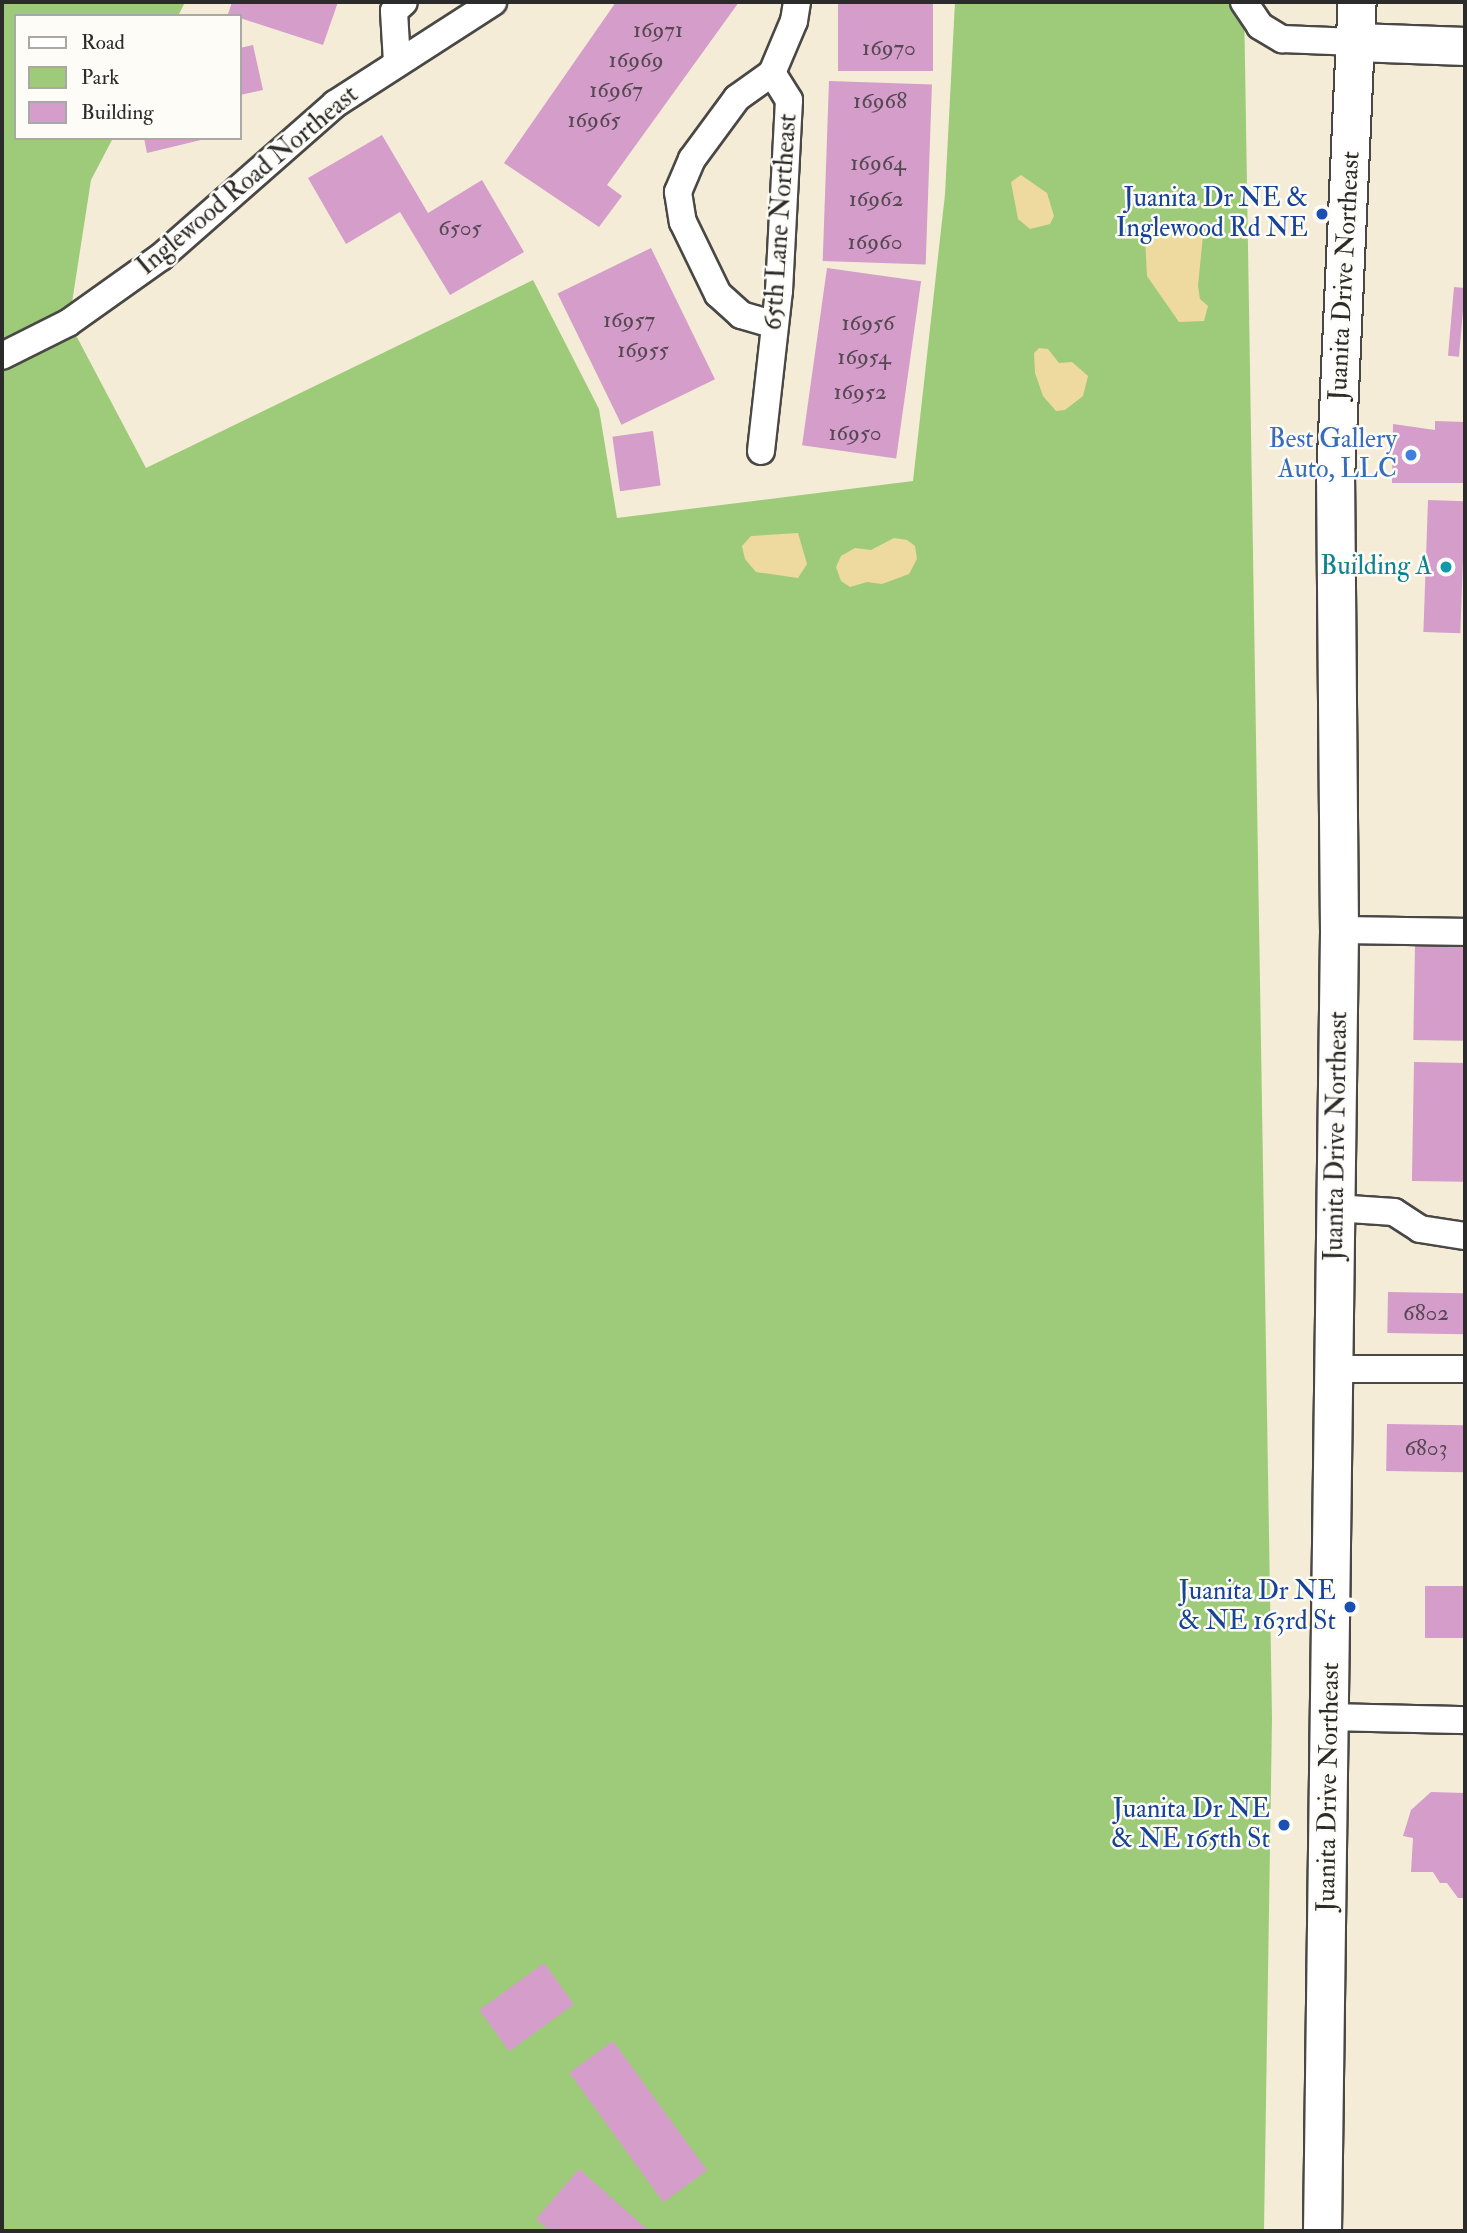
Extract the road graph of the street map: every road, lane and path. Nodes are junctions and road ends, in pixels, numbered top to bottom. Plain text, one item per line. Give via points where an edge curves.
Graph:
1 (404, 2) edge
2 (493, 2) edge
3 (797, 2) edge
4 (1244, 2) edge
5 (1357, 2) edge
6 (1356, 42) junction
7 (1465, 46) edge
8 (397, 62) junction
9 (772, 73) junction
10 (775, 325) junction
11 (2, 356) edge
12 (761, 451) dead end
13 (1339, 930) junction
14 (1465, 932) edge
15 (1335, 1208) junction
16 (1465, 1236) edge
17 (1334, 1369) junction
18 (1465, 1369) edge
19 (1330, 1717) junction
20 (1465, 1720) edge
21 (1322, 2231) edge

1 - 8 street via 394,11
2 - 8 street, Inglewood Road Northeast
3 - 9 street
4 - 6 street via 1260,26 1282,39
5 - 6 main road, Juanita Drive Northeast
6 - 7 main road
6 - 13 main road, Juanita Drive Northeast via 1335,478
8 - 11 street, Inglewood Road Northeast via 335,104 161,257 68,323
9 - 10 street, 65th Lane Northeast via 789,100
9 - 10 street via 737,98 692,159 678,192 683,222 718,294 741,315
10 - 12 street, 65th Lane Northeast
13 - 14 street
13 - 15 main road, Juanita Drive Northeast
15 - 16 street via 1394,1212 1420,1229
15 - 17 main road, Juanita Drive Northeast
17 - 18 street
17 - 19 main road, Juanita Drive Northeast
19 - 20 street
19 - 21 main road, Juanita Drive Northeast

